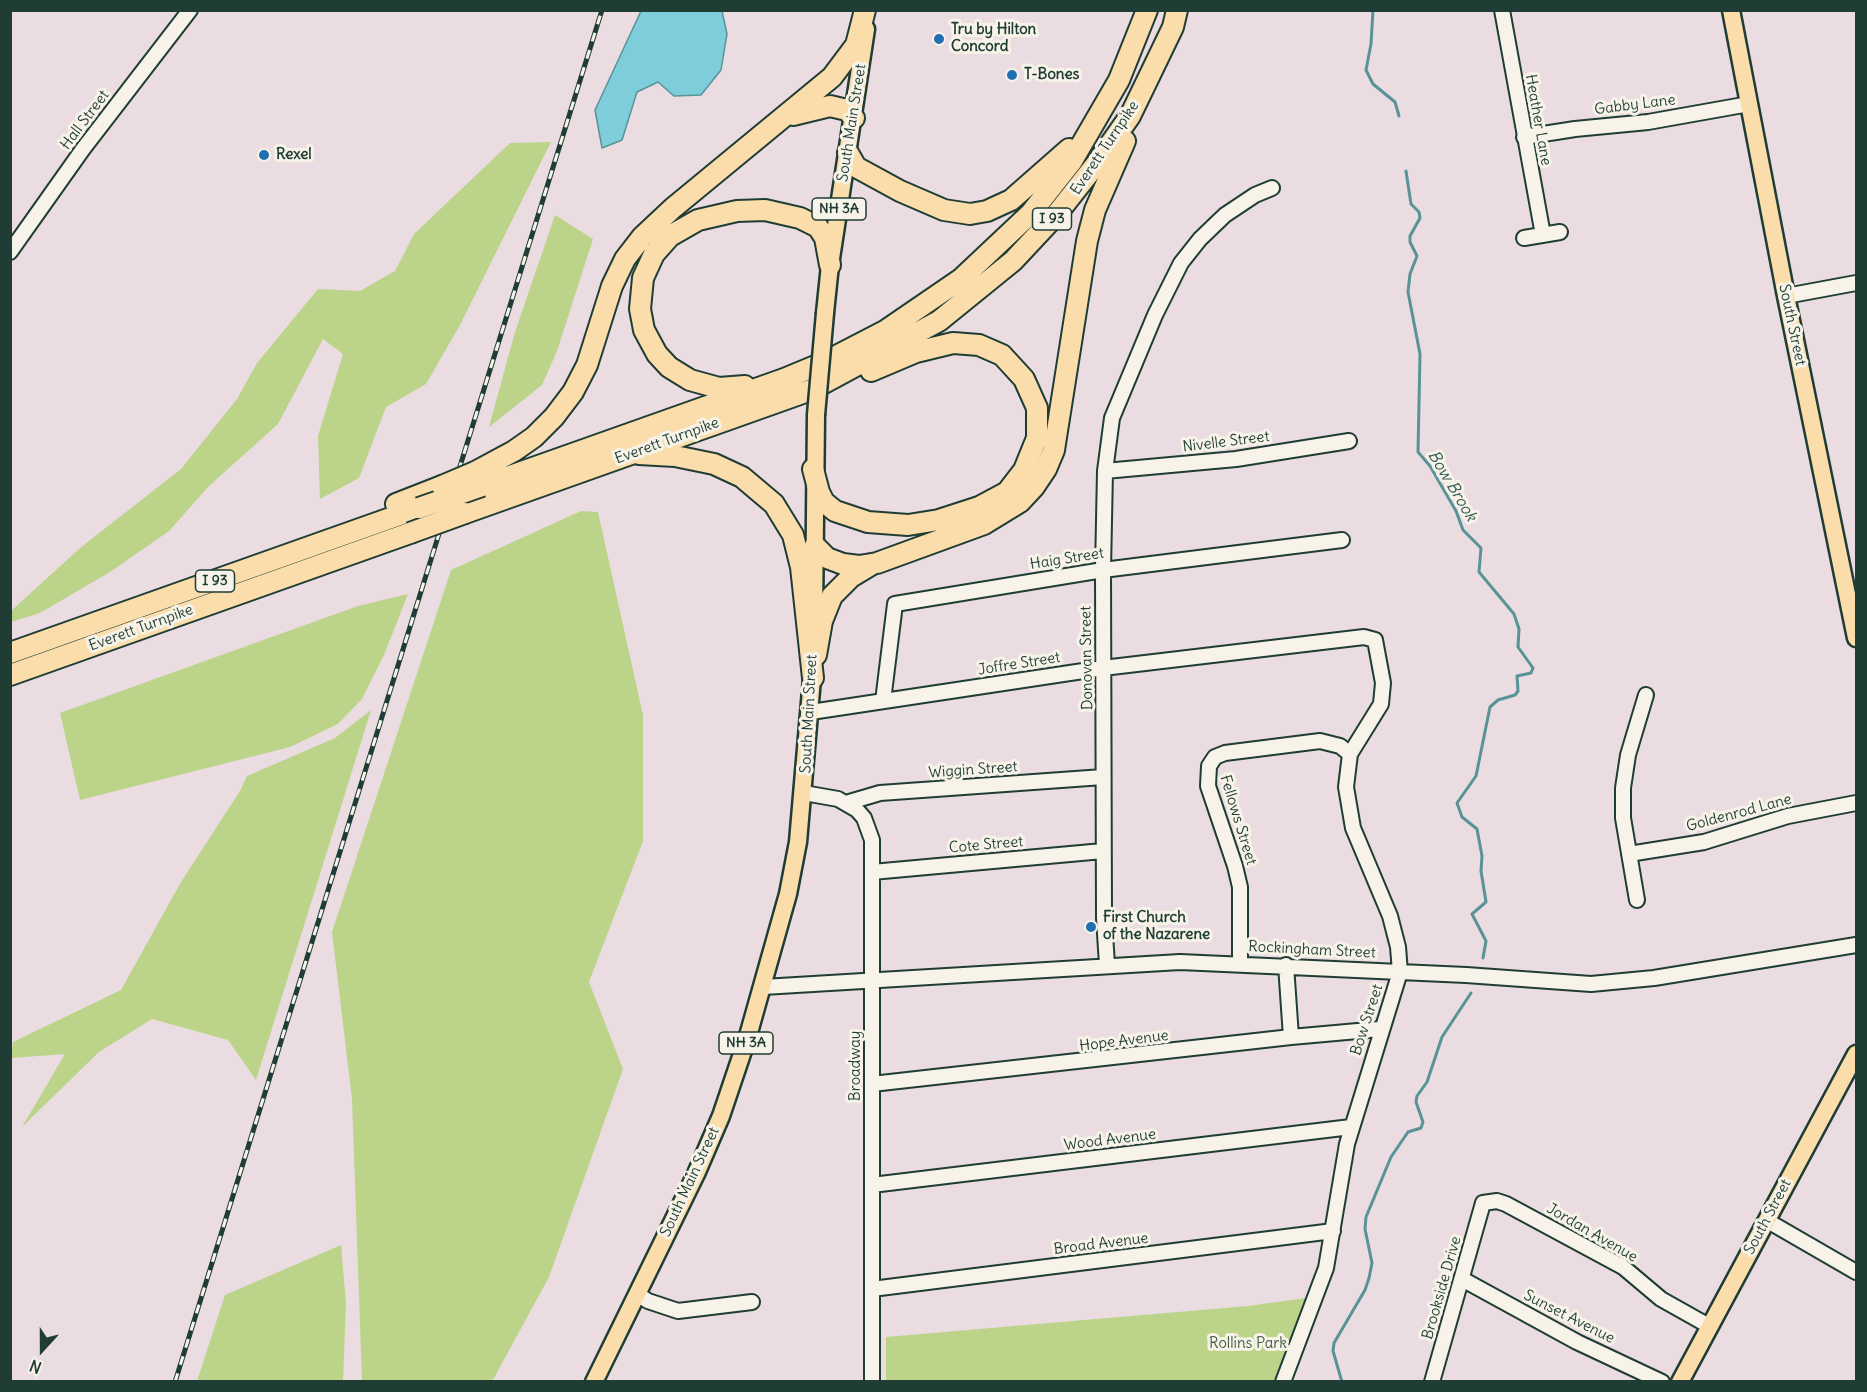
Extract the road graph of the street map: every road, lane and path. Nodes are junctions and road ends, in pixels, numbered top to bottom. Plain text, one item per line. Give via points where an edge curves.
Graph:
1 (190, 10) edge
2 (866, 10) edge
3 (1147, 10) edge
4 (1502, 10) edge
5 (1731, 10) edge
6 (1175, 19) edge
7 (1108, 100) junction
8 (1749, 104) junction
9 (854, 118) junction
10 (775, 124) junction
11 (1524, 137) junction
12 (848, 153) junction
13 (1272, 188) dead end
14 (1560, 232) dead end
15 (1543, 235) junction
16 (1524, 238) dead end
17 (10, 252) edge
18 (830, 265) junction
19 (1857, 283) edge
20 (1786, 296) junction
21 (819, 364) junction
22 (811, 390) junction
23 (1349, 441) dead end
24 (630, 454) junction
25 (813, 469) junction
26 (1105, 471) junction
27 (479, 479) junction
28 (1341, 540) dead end
29 (815, 546) junction
30 (877, 563) junction
31 (1103, 570) junction
32 (1854, 612) edge
33 (116, 616) junction
34 (1857, 638) edge
35 (1375, 640) joint
36 (10, 653) edge
37 (1103, 668) junction
38 (10, 675) edge
39 (813, 678) junction
40 (1646, 695) dead end
41 (884, 701) junction
42 (811, 712) junction
43 (1350, 754) junction
44 (1103, 777) junction
45 (804, 793) junction
46 (846, 803) junction
47 (1857, 803) edge
48 (1103, 851) junction
49 (1629, 854) junction
50 (872, 872) junction
51 (1637, 900) dead end
52 (1857, 945) edge
53 (1240, 963) junction
54 (1107, 965) junction
55 (1286, 965) junction
56 (1400, 972) junction
57 (872, 980) junction
58 (763, 987) junction
59 (1380, 1029) junction
60 (1291, 1037) junction
61 (1857, 1054) edge
62 (872, 1084) junction
63 (1351, 1127) junction
64 (872, 1185) junction
65 (1483, 1203) joint
66 (1766, 1220) junction
67 (1333, 1231) junction
68 (1857, 1272) edge
69 (1462, 1279) junction
70 (872, 1289) junction
71 (637, 1294) junction
72 (752, 1302) dead end
73 (1709, 1326) junction
74 (594, 1382) edge
75 (872, 1382) edge
76 (1283, 1382) edge
77 (1432, 1382) edge
78 (1662, 1382) edge
79 (1680, 1382) edge

1 - 17 street, Hall Street via 82,149
2 - 9 main road, South Main Street / NH 3A
2 - 10 highway via 855,45 842,66
3 - 7 highway, Everett Turnpike / I 93
4 - 11 street, Heather Lane
5 - 8 main road, South Street
6 - 22 highway, Everett Turnpike / I 93 via 1130,116 1056,215 1013,261 939,321
6 - 30 highway via 1148,96 1095,210 1054,450 1046,469 1020,502 1003,514
7 - 12 highway via 1084,132 1035,182 987,211 959,214 927,203 861,171
7 - 21 highway, Everett Turnpike / I 93 via 1072,161 1009,236 961,279 910,315
8 - 11 street, Gabby Lane via 1648,122
8 - 20 main road, South Street
9 - 10 highway via 847,110 830,106 803,111
9 - 12 main road, South Main Street / NH 3A
10 - 27 highway via 642,237 625,259 612,286 587,365 573,392 534,437
11 - 15 street, Heather Lane
12 - 18 main road, South Main Street / NH 3A
13 - 26 street, Donovan Street via 1225,215 1181,263 1136,356 1112,418
14 - 15 street
15 - 16 street
18 - 21 highway via 825,238 813,223 775,212 730,212 692,222 670,236 651,260 640,294 642,320 652,347 669,367 690,380 719,388 737,388
18 - 25 main road, South Main Street / NH 3A, bridge
19 - 20 street
20 - 32 main road, South Street
21 - 27 highway, Everett Turnpike / I 93
22 - 24 highway, Everett Turnpike / I 93
22 - 25 highway via 844,382 923,350 953,343 973,344 994,350 1016,368 1031,391 1038,421 1032,454 1014,486 979,507 939,520 908,525 846,517 824,502
23 - 26 street, Nivelle Street via 1236,459
24 - 38 highway, Everett Turnpike / I 93, bridge
24 - 39 highway via 675,456 714,464 742,477 774,504 798,551
25 - 29 main road, South Main Street / NH 3A
26 - 31 street, Donovan Street
27 - 33 highway, Everett Turnpike / I 93, bridge via 419,508
27 - 33 highway, bridge via 442,486 239,561
28 - 31 street, Haig Street
29 - 30 highway via 827,558 843,564
29 - 39 main road, South Main Street / NH 3A
30 - 39 highway via 851,577 832,596 819,632
31 - 37 street, Donovan Street
31 - 41 street, Haig Street via 895,604
32 - 34 main road, South Street
33 - 36 highway, Everett Turnpike / I 93
35 - 37 street, Joffre Street via 1364,638
35 - 43 street, Bow Street via 1383,683 1381,704
37 - 41 street, Joffre Street
37 - 44 street, Donovan Street
39 - 42 main road, South Main Street / NH 3A
40 - 49 street via 1628,755 1623,788
41 - 42 street, Joffre Street
42 - 45 main road, South Main Street / NH 3A
43 - 53 street, Fellows Street via 1340,746 1320,741 1225,753 1209,766 1208,786 1240,887
43 - 56 street, Bow Street via 1348,808 1390,916
44 - 46 street, Wiggin Street via 880,793
44 - 48 street, Donovan Street
45 - 46 street
45 - 58 main road, South Main Street / NH 3A via 788,894
46 - 50 street, Broadway via 857,810 869,829
47 - 49 street, Goldenrod Lane via 1788,816 1704,842
48 - 50 street, Cote Street
48 - 54 street, Donovan Street
49 - 51 street
50 - 57 street, Broadway
52 - 56 street, Rockingham Street via 1601,983
53 - 54 street, Rockingham Street
53 - 55 street, Rockingham Street
54 - 57 street, Rockingham Street
55 - 56 street, Rockingham Street
55 - 60 street
56 - 59 street, Bow Street
57 - 58 street, Rockingham Street
57 - 62 street, Broadway
58 - 71 main road, South Main Street / NH 3A via 721,1116
59 - 60 street, Hope Avenue
59 - 63 street, Bow Street
60 - 62 street, Hope Avenue
61 - 66 main road, South Street
62 - 64 street, Broadway
63 - 64 street, Wood Avenue
63 - 67 street, Bow Street
64 - 70 street, Broadway
65 - 69 street, Brookside Drive
65 - 73 street, Jordan Avenue via 1506,1204 1623,1267 1661,1299
66 - 68 street
66 - 73 main road, South Street
67 - 70 street, Broad Avenue
67 - 76 street, Bow Street via 1320,1288
69 - 77 street, Brookside Drive
69 - 78 street, Sunset Avenue via 1576,1342
70 - 75 street, Broadway
71 - 72 street via 648,1302 678,1311
71 - 74 main road, South Main Street / NH 3A
73 - 79 main road, South Street

